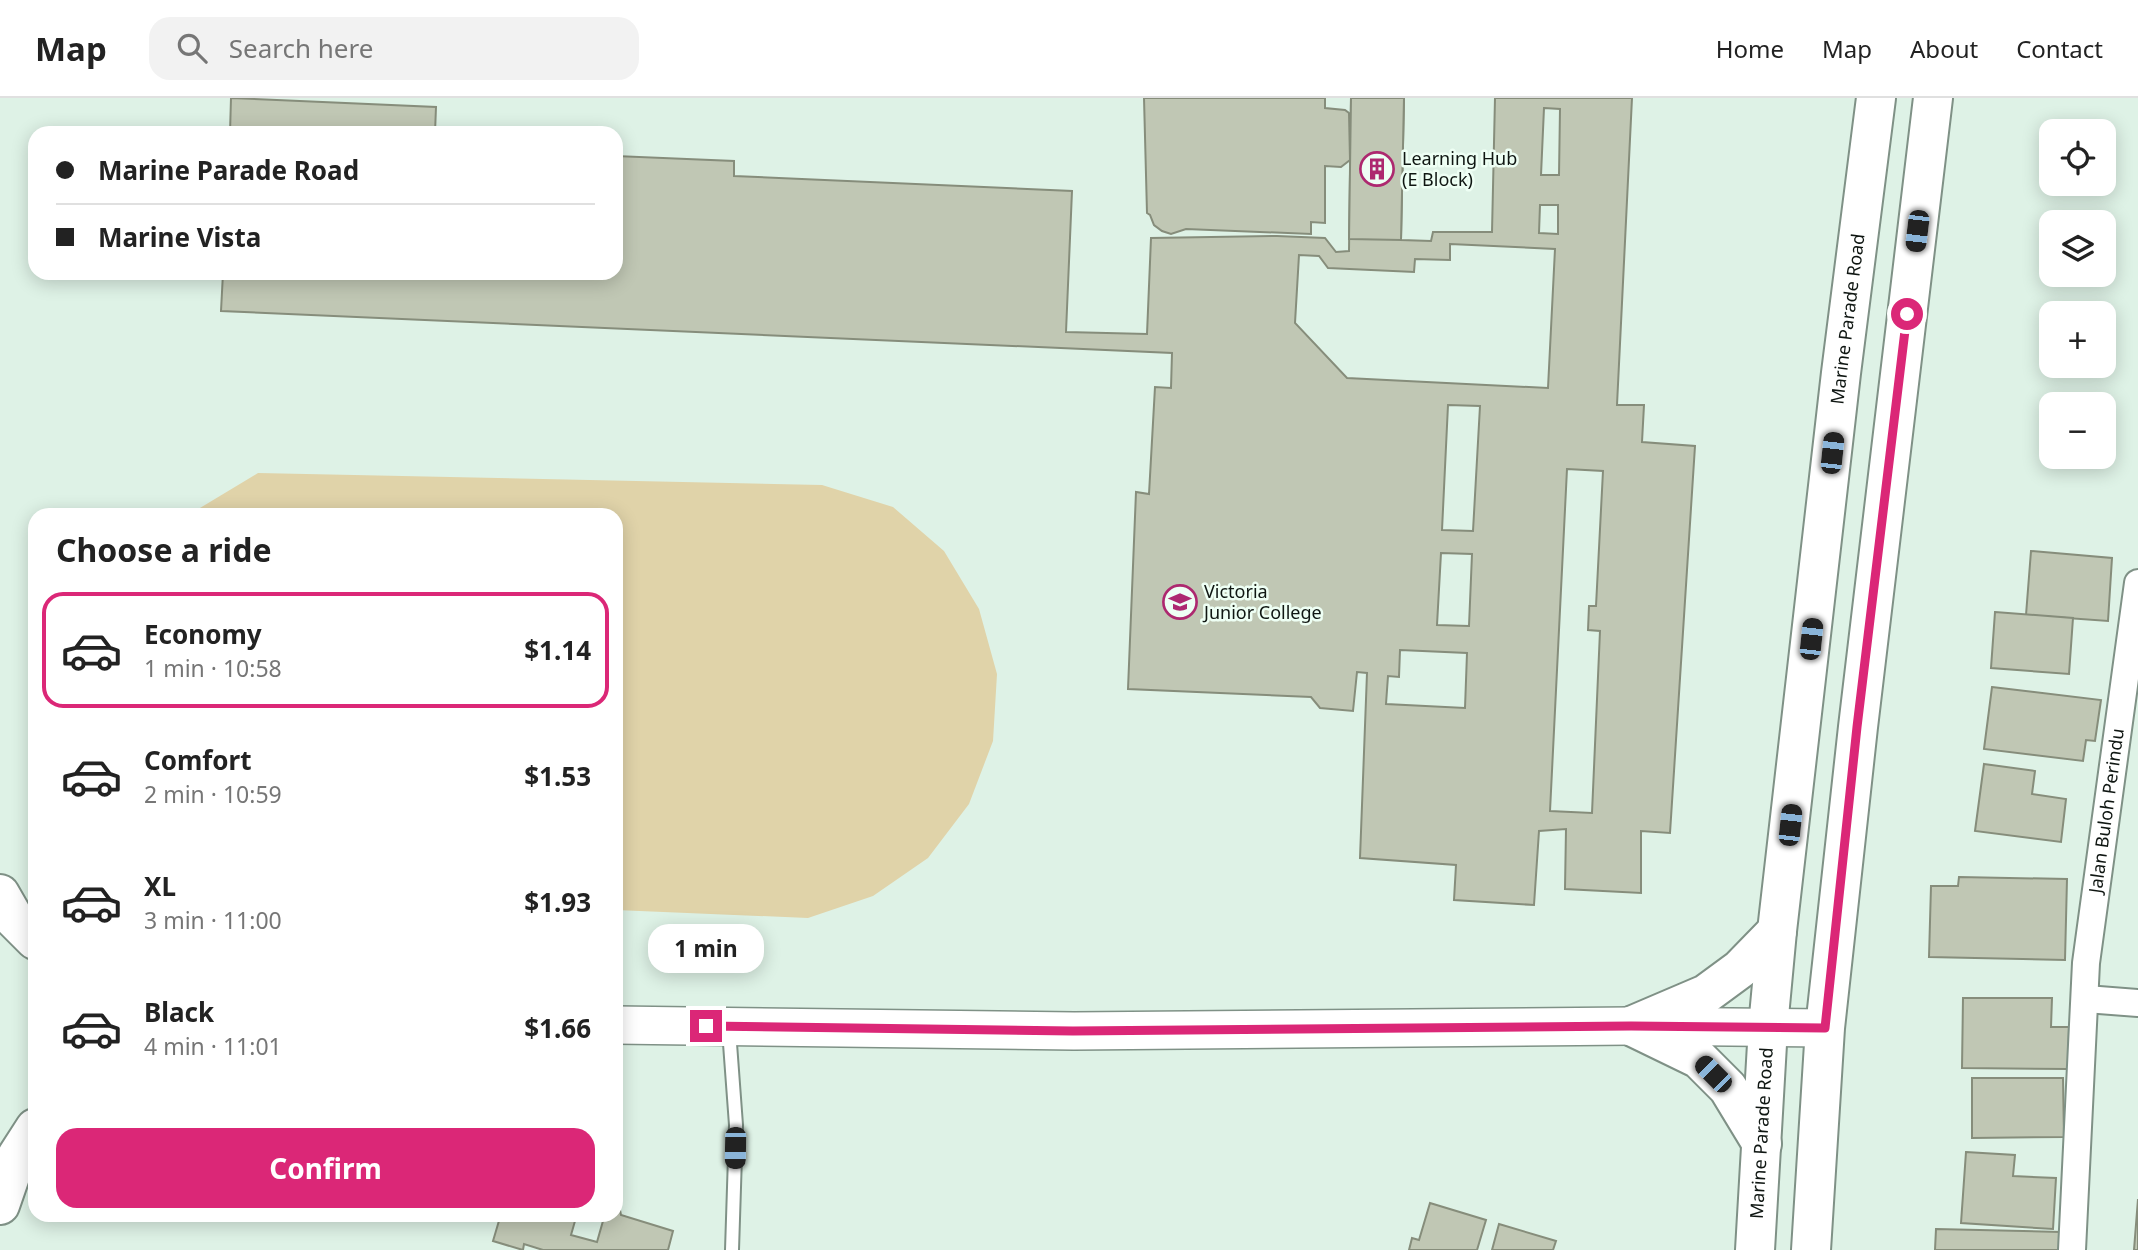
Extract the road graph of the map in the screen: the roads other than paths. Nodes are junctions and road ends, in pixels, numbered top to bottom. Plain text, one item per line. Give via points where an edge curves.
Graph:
1 (1876, 98) edge
2 (1933, 98) edge
3 (2138, 583) edge
4 (0, 894) edge
5 (1777, 931) junction
6 (28, 933) edge
7 (2086, 999) junction
8 (2138, 1003) edge
9 (623, 1025) edge
10 (729, 1026) junction
11 (1631, 1026) junction
12 (1768, 1027) junction
13 (1825, 1028) junction
14 (28, 1138) edge
15 (1762, 1144) junction
16 (0, 1205) edge
17 (732, 1250) edge
18 (1755, 1250) edge
19 (1811, 1250) edge
20 (2072, 1250) edge

1 - 5 main road, Marine Parade Road
2 - 13 main road
3 - 7 street, Jalan Buloh Perindu via 2086,963
4 - 6 main road
5 - 11 main road via 1740,969 1706,994
5 - 12 main road, Marine Parade Road
7 - 8 street
7 - 20 street, Jalan Buloh Perindu
9 - 10 street
10 - 11 street via 1087,1031
10 - 17 lane via 736,1125
11 - 12 street
11 - 15 main road via 1699,1059 1728,1088
12 - 13 street
12 - 15 main road, Marine Parade Road
13 - 19 main road
14 - 16 main road via 16,1156
15 - 18 main road, Marine Parade Road

